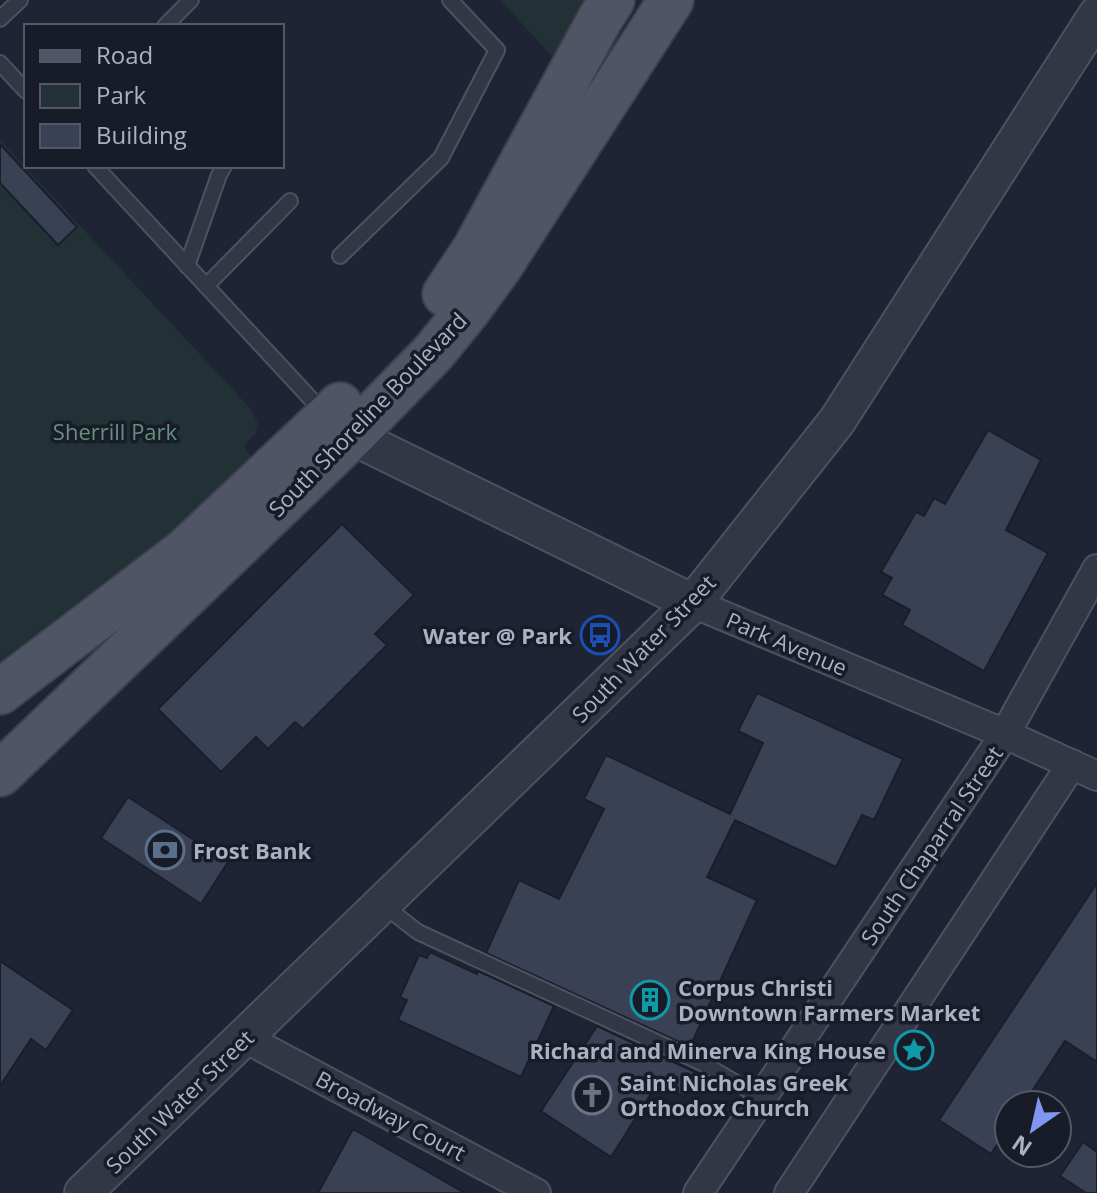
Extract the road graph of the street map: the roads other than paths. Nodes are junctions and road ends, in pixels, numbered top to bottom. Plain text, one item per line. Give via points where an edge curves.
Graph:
1 (20, 0) edge
2 (191, 0) edge
3 (450, 0) edge
4 (612, 0) edge
5 (671, 0) edge
6 (1097, 15) edge
7 (0, 19) edge
8 (167, 24) edge
9 (0, 63) edge
10 (24, 89) edge
11 (97, 168) edge
12 (223, 168) edge
13 (290, 201) dead end
14 (340, 256) dead end
15 (187, 266) junction
16 (206, 286) junction
17 (340, 427) junction
18 (1097, 569) edge
19 (693, 603) junction
20 (0, 692) edge
21 (1005, 734) junction
22 (1085, 770) edge
23 (0, 774) edge
24 (382, 904) junction
25 (245, 1038) junction
26 (762, 1098) junction
27 (83, 1193) edge
28 (536, 1193) edge
29 (698, 1193) edge
30 (789, 1193) edge

1 - 7 lane
2 - 8 lane
3 - 14 lane via 497,50 441,158
4 - 17 main road, South Shoreline Boulevard via 475,249
5 - 17 main road, South Shoreline Boulevard via 468,310 434,352
6 - 19 street, South Water Street via 837,421
9 - 10 lane
11 - 15 lane
12 - 15 lane
13 - 16 lane
15 - 16 lane
16 - 17 lane
17 - 19 street, Park Avenue
17 - 20 main road, South Shoreline Boulevard
17 - 23 main road, South Shoreline Boulevard
18 - 21 street, South Chaparral Street
19 - 21 street, Park Avenue
19 - 24 street, South Water Street
21 - 22 street, Park Avenue
21 - 26 street, South Chaparral Street
22 - 30 street
24 - 25 street, South Water Street
24 - 26 lane via 418,932 702,1063
25 - 27 street, South Water Street
25 - 28 street, Broadway Court
26 - 29 street, South Chaparral Street

